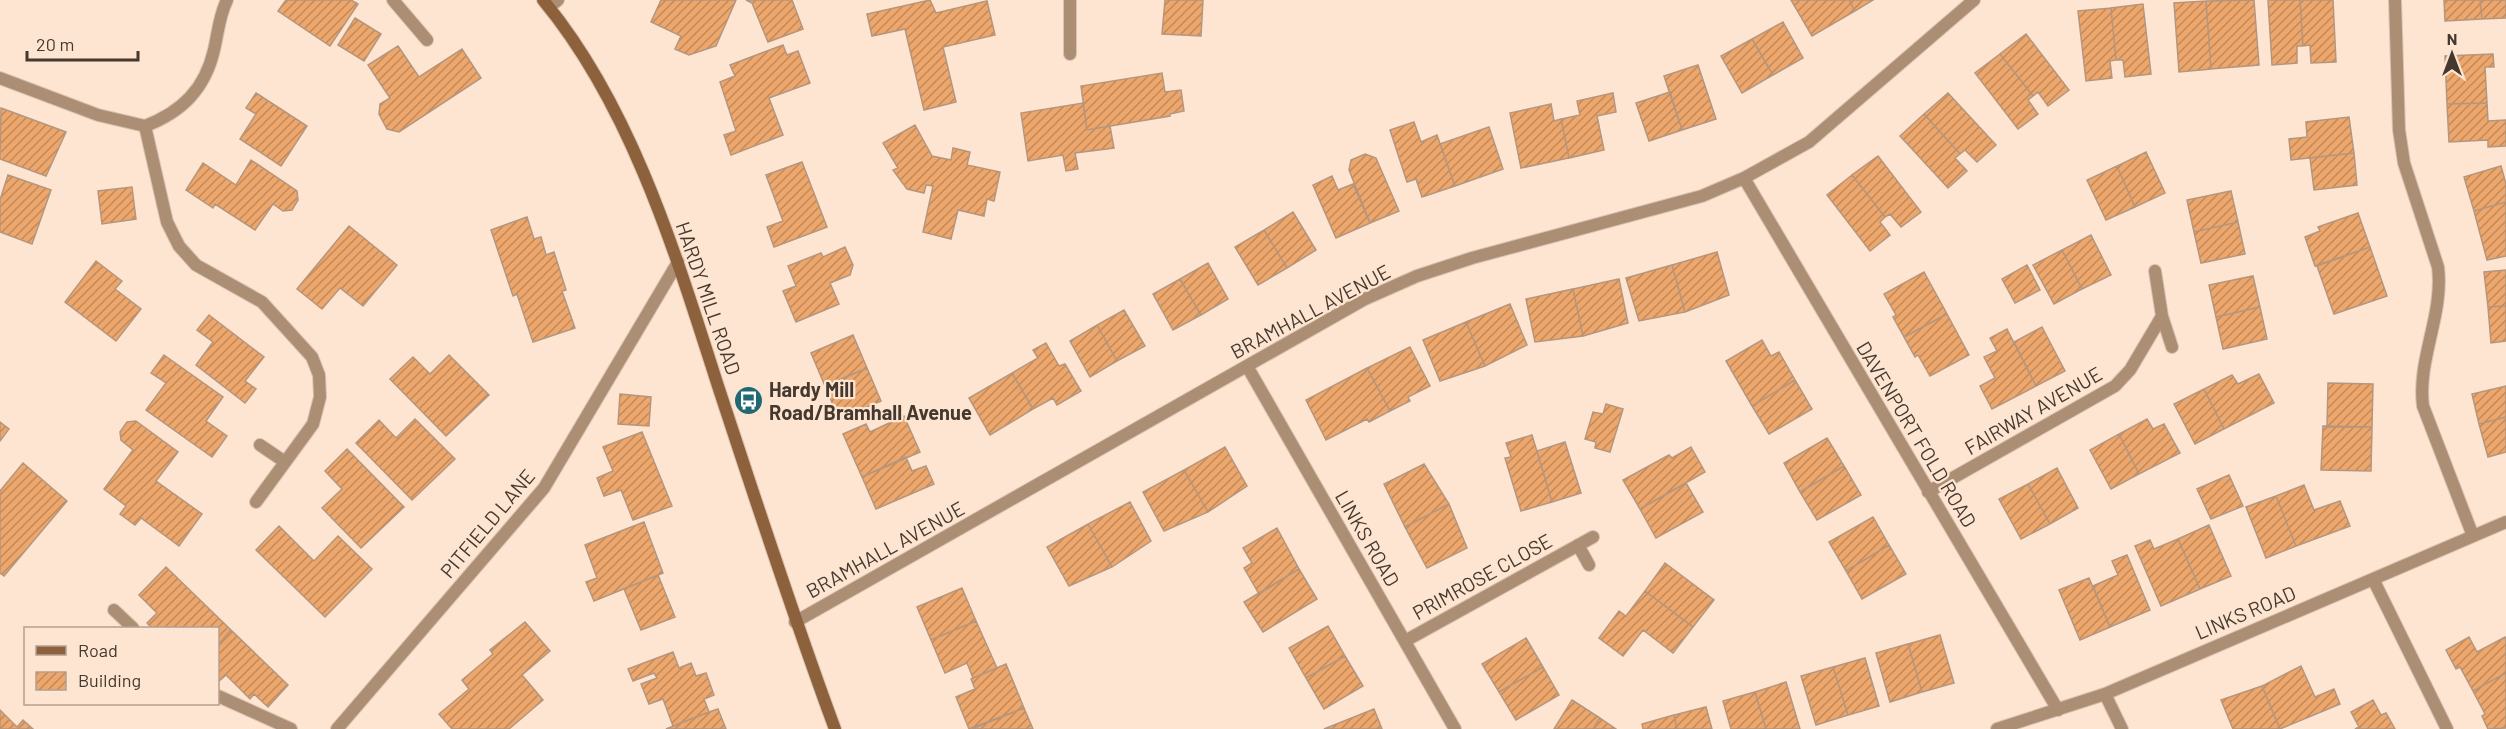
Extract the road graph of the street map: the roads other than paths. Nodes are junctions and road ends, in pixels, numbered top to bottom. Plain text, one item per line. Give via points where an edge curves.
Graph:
1 (227, 0) edge
2 (393, 0) edge
3 (1070, 0) edge
4 (1974, 0) edge
5 (2395, 0) edge
6 (550, 2) edge
7 (427, 40) dead end
8 (1070, 54) dead end
9 (0, 78) edge
10 (145, 126) junction
11 (1744, 178) junction
12 (678, 261) junction
13 (2155, 272) dead end
14 (2162, 316) junction
15 (2172, 347) dead end
16 (1247, 366) junction
17 (260, 445) dead end
18 (285, 462) junction
19 (1928, 492) junction
20 (256, 502) dead end
21 (2506, 522) edge
22 (2473, 536) junction
23 (1593, 537) dead end
24 (1578, 545) junction
25 (1589, 565) dead end
26 (2373, 579) junction
27 (114, 610) dead end
28 (795, 622) junction
29 (132, 627) edge
30 (1406, 642) junction
31 (2105, 694) junction
32 (219, 696) edge
33 (2058, 710) junction
34 (291, 729) edge
35 (337, 729) edge
36 (835, 729) edge
37 (1455, 729) edge
38 (1997, 729) edge
39 (2122, 729) edge
40 (2447, 729) edge

1 - 10 street via 205,78 168,117
2 - 7 street
3 - 8 street
4 - 11 street, BRAMHALL AVENUE via 1809,142
5 - 22 street via 2399,130 2440,285 2421,388 2423,406
6 - 12 main road, HARDY MILL ROAD via 627,136
9 - 10 street via 99,115
10 - 18 street via 167,222 179,246 196,265 262,303 312,357 319,375 320,398 313,424
11 - 16 street, BRAMHALL AVENUE via 1702,196 1417,276 1365,299
11 - 19 street, DAVENPORT FOLD ROAD
12 - 28 main road, HARDY MILL ROAD
12 - 35 street, PITFIELD LANE via 544,488
13 - 14 street
14 - 15 street
14 - 19 street, FAIRWAY AVENUE via 2130,370 2115,386
16 - 28 street, BRAMHALL AVENUE
16 - 30 street, LINKS ROAD
17 - 18 street
18 - 20 street
19 - 33 street, DAVENPORT FOLD ROAD
21 - 22 street, LINKS ROAD
22 - 26 street, LINKS ROAD
23 - 24 street, PRIMROSE CLOSE
24 - 25 street, PRIMROSE CLOSE
24 - 30 street, PRIMROSE CLOSE
26 - 31 street, LINKS ROAD
26 - 40 street
27 - 29 street
28 - 36 main road, HARDY MILL ROAD
30 - 37 street, LINKS ROAD
31 - 33 street, LINKS ROAD
31 - 39 street
32 - 34 street
33 - 38 street, LINKS ROAD

